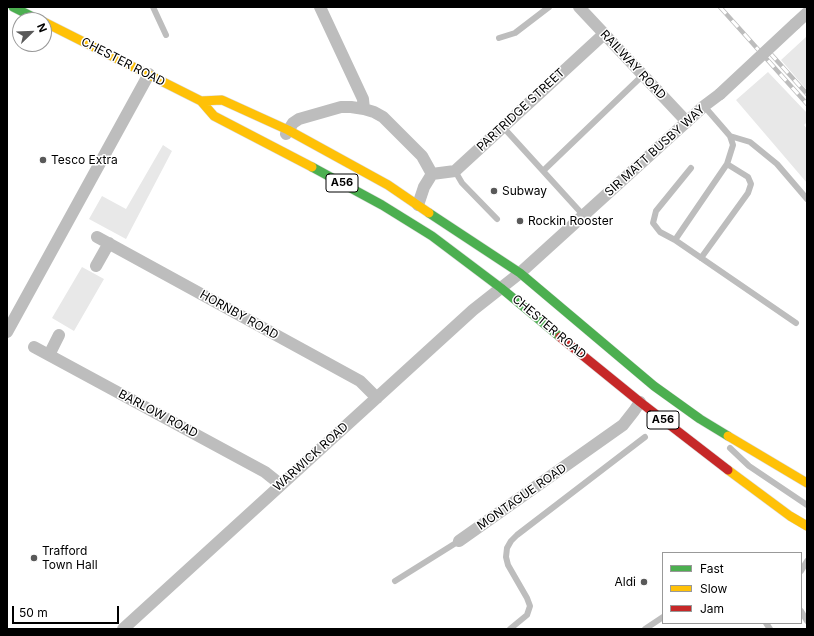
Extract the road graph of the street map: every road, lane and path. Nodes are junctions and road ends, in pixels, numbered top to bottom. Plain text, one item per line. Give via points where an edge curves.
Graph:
1 (13, 7) edge
2 (153, 7) edge
3 (320, 7) edge
4 (549, 7) edge
5 (579, 7) edge
6 (23, 12) edge
7 (807, 13) edge
8 (52, 26) edge
9 (604, 34) junction
10 (166, 35) dead end
11 (499, 38) dead end
12 (149, 74) junction
13 (642, 76) junction
14 (201, 101) junction
15 (704, 106) junction
16 (364, 109) junction
17 (687, 122) junction
18 (503, 127) junction
19 (288, 130) junction
20 (730, 136) junction
21 (278, 149) junction
22 (727, 164) junction
23 (691, 168) dead end
24 (455, 171) junction
25 (543, 171) junction
26 (432, 174) junction
27 (807, 199) edge
28 (418, 205) junction
29 (584, 217) junction
30 (497, 220) dead end
31 (97, 237) dead end
32 (674, 240) junction
33 (109, 243) junction
34 (701, 258) junction
35 (96, 266) dead end
36 (520, 273) junction
37 (501, 288) junction
38 (796, 323) dead end
39 (7, 332) edge
40 (59, 335) dead end
41 (34, 347) dead end
42 (49, 355) junction
43 (377, 398) junction
44 (640, 402) junction
45 (700, 419) junction
46 (645, 437) dead end
47 (720, 439) dead end
48 (725, 444) dead end
49 (807, 483) edge
50 (280, 484) junction
51 (807, 505) edge
52 (790, 516) junction
53 (807, 526) edge
54 (807, 535) edge
55 (459, 541) joint
56 (395, 581) dead end
57 (662, 618) edge
58 (123, 629) edge
59 (510, 629) edge
60 (645, 629) edge

1 - 6 highway
2 - 10 lane
3 - 16 street via 363,100
4 - 11 lane via 516,33
5 - 9 street, RAILWAY ROAD
7 - 15 street, SIR MATT BUSBY WAY, bridge
8 - 12 highway, CHESTER ROAD / A56
9 - 13 street, RAILWAY ROAD
9 - 18 street, PARTRIDGE STREET
12 - 14 highway, CHESTER ROAD / A56
12 - 39 street
13 - 17 street, RAILWAY ROAD
13 - 25 lane
14 - 19 highway, CHESTER ROAD / A56 via 222,100
14 - 21 highway, CHESTER ROAD / A56 via 214,116
15 - 17 street, SIR MATT BUSBY WAY
15 - 20 lane
16 - 19 street via 341,107 299,119
16 - 26 street via 383,117 422,156
17 - 29 street, SIR MATT BUSBY WAY
18 - 24 street, PARTRIDGE STREET
18 - 25 lane
19 - 21 street
19 - 28 highway, CHESTER ROAD / A56 via 369,174
20 - 22 lane via 733,146
20 - 27 lane via 750,142 766,155
21 - 37 highway, CHESTER ROAD / A56 via 382,205 432,236
22 - 32 lane
22 - 34 lane via 748,178 751,184 748,193
23 - 32 lane via 656,211 653,223 660,232
24 - 26 street
24 - 30 lane via 462,183
25 - 29 lane
26 - 28 street
28 - 36 highway, CHESTER ROAD / A56
29 - 36 street, SIR MATT BUSBY WAY
31 - 33 street, HORNBY ROAD
32 - 34 lane
33 - 35 street
33 - 43 street, HORNBY ROAD via 360,381
34 - 38 lane
36 - 37 street, SIR MATT BUSBY WAY
36 - 45 highway, CHESTER ROAD / A56 via 654,386
37 - 43 street, WARWICK ROAD via 472,310
37 - 44 highway, CHESTER ROAD / A56
40 - 42 street
41 - 42 street, BARLOW ROAD
42 - 50 street, BARLOW ROAD via 265,472
43 - 50 street, WARWICK ROAD
44 - 52 highway, CHESTER ROAD / A56
44 - 55 street, MONTAGUE ROAD via 623,425
45 - 47 lane
45 - 49 highway, CHESTER ROAD / A56
46 - 59 lane via 511,541 507,548 508,565 530,606 527,615
48 - 51 lane via 749,466
50 - 58 street, WARWICK ROAD
52 - 53 highway, CHESTER ROAD / A56
52 - 54 street
55 - 56 lane, MONTAGUE ROAD
57 - 60 lane

